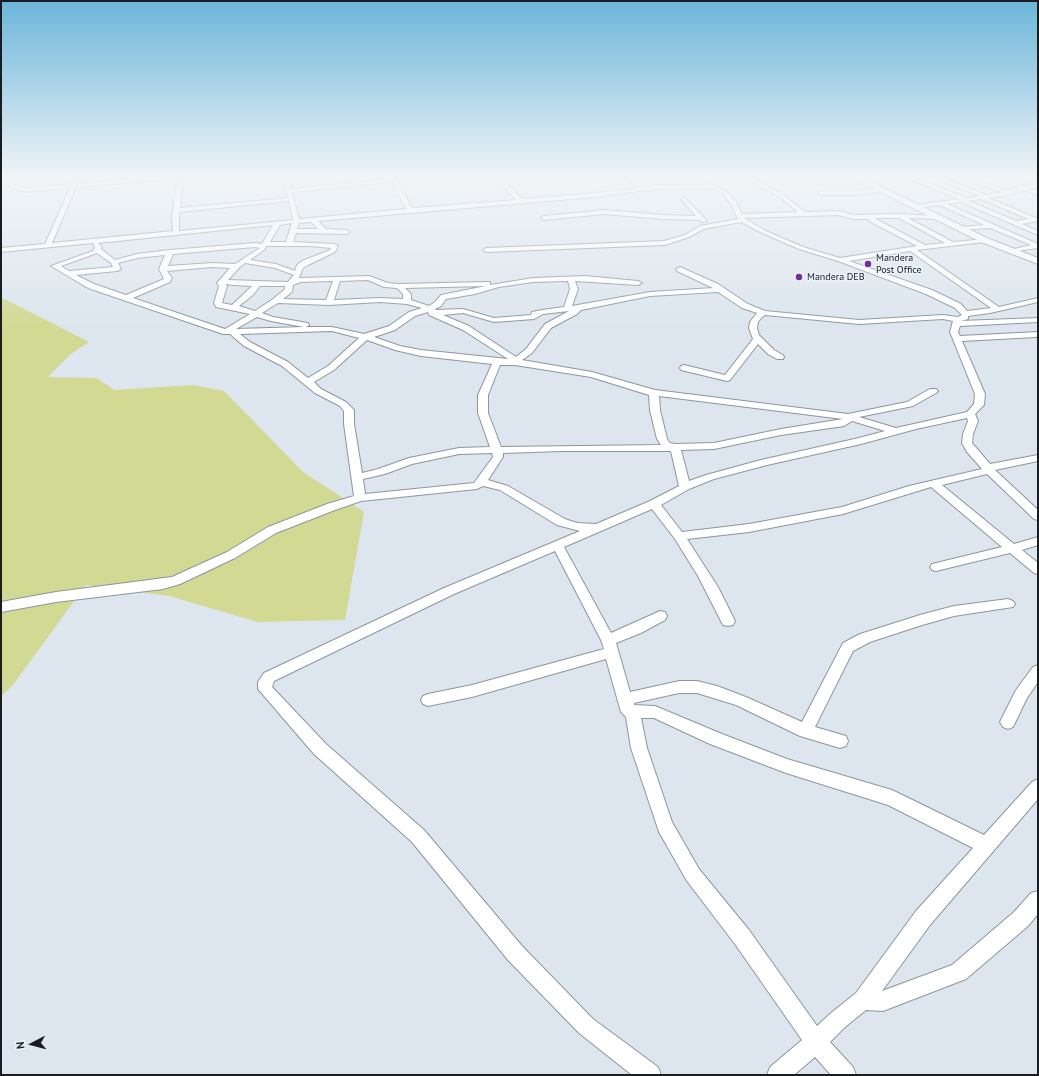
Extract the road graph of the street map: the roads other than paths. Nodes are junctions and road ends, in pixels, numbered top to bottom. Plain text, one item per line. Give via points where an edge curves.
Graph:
1 (56, 226) edge
2 (176, 226) edge
3 (252, 226) edge
4 (276, 226) edge
5 (295, 226) edge
6 (319, 226) edge
7 (705, 226) edge
8 (756, 226) edge
9 (883, 226) edge
10 (918, 226) edge
11 (955, 226) edge
12 (981, 226) edge
13 (993, 226) edge
14 (1022, 226) edge
15 (702, 227) joint
16 (961, 229) junction
17 (323, 230) junction
18 (293, 231) junction
19 (347, 232) dead end
20 (176, 233) junction
21 (1038, 233) edge
22 (984, 240) junction
23 (289, 244) junction
24 (953, 244) junction
25 (48, 245) junction
26 (125, 245) junction
27 (265, 245) junction
28 (95, 246) junction
29 (924, 247) junction
30 (1037, 247) edge
31 (911, 249) junction
32 (1, 250) edge
33 (486, 250) dead end
34 (1012, 251) junction
35 (170, 252) junction
36 (137, 256) junction
37 (840, 260) junction
38 (245, 261) junction
39 (1038, 261) edge
40 (114, 262) junction
41 (236, 266) junction
42 (680, 268) dead end
43 (163, 269) junction
44 (68, 273) junction
45 (298, 274) junction
46 (572, 278) junction
47 (337, 280) junction
48 (221, 283) junction
49 (258, 283) junction
50 (638, 283) dead end
51 (289, 284) junction
52 (498, 285) junction
53 (399, 286) junction
54 (719, 290) junction
55 (127, 298) junction
56 (1038, 300) edge
57 (276, 301) junction
58 (407, 302) junction
59 (328, 303) junction
60 (234, 307) junction
61 (578, 308) junction
62 (568, 309) junction
63 (997, 309) junction
64 (431, 311) junction
65 (764, 313) junction
66 (255, 314) junction
67 (965, 314) junction
68 (1038, 320) edge
69 (957, 321) junction
70 (1016, 321) junction
71 (324, 329) junction
72 (230, 332) junction
73 (1037, 335) edge
74 (365, 337) junction
75 (758, 338) junction
76 (956, 339) junction
77 (780, 357) dead end
78 (516, 361) junction
79 (498, 362) junction
80 (684, 368) dead end
81 (308, 382) junction
82 (933, 392) dead end
83 (654, 393) junction
84 (970, 414) junction
85 (850, 417) junction
86 (897, 431) junction
87 (675, 448) junction
88 (497, 451) junction
89 (1038, 458) edge
90 (988, 469) junction
91 (358, 477) junction
92 (481, 482) junction
93 (933, 483) junction
94 (685, 487) junction
95 (360, 498) junction
96 (654, 504) junction
97 (1038, 516) edge
98 (598, 526) junction
99 (680, 536) junction
100 (1038, 541) edge
101 (558, 546) junction
102 (1012, 549) junction
103 (936, 567) dead end
104 (1038, 570) edge
105 (1008, 604) dead end
106 (1, 607) edge
107 (660, 616) dead end
108 (728, 621) dead end
109 (610, 646) junction
110 (1038, 671) edge
111 (428, 700) dead end
112 (628, 705) junction
113 (1008, 722) dead end
114 (805, 731) junction
115 (840, 741) dead end
116 (1038, 787) edge
117 (986, 845) junction
118 (1038, 900) edge
119 (862, 1000) junction
120 (816, 1042) junction
121 (650, 1075) edge
122 (778, 1075) edge
123 (845, 1075) edge

1 - 25 street
2 - 20 street
3 - 20 street
4 - 27 street
5 - 18 street
6 - 17 street
7 - 15 street
8 - 37 street via 784,242
9 - 29 street
10 - 24 street
11 - 16 highway
12 - 16 street
13 - 30 street
14 - 21 street
15 - 33 street via 668,243
16 - 22 highway
17 - 18 street
17 - 19 street
18 - 23 street
20 - 26 street via 128,238
22 - 24 street
22 - 34 highway
23 - 27 street
23 - 45 street via 335,246 333,251 305,263 300,267
24 - 29 street
25 - 28 street
25 - 32 street
26 - 28 street
26 - 36 street
27 - 35 street
27 - 38 street
28 - 40 street
28 - 44 street via 95,252 55,266
29 - 31 street
30 - 34 street
31 - 37 street
31 - 63 street
34 - 39 highway
35 - 36 street
35 - 43 street
36 - 40 street
37 - 67 street via 929,292 958,306
38 - 41 street
38 - 45 street via 276,266
40 - 44 street via 118,268 115,270
41 - 43 street
41 - 48 street
42 - 54 street
43 - 55 street via 167,280
44 - 55 street via 91,286
45 - 51 street
46 - 50 street
46 - 52 street
46 - 62 street via 574,290
47 - 51 street via 300,280
47 - 53 street via 369,278 387,285
47 - 59 street
48 - 49 street
48 - 60 street via 223,286 218,300 219,305
49 - 51 street
49 - 60 street
51 - 57 street via 289,290
52 - 53 street
52 - 64 street via 475,292 444,296
53 - 58 street via 407,294
54 - 61 street via 650,294
54 - 65 street via 745,306
55 - 72 street
56 - 63 street
57 - 59 street
57 - 66 street
58 - 59 street via 380,300
58 - 64 street via 422,305
60 - 66 street
61 - 62 street
61 - 78 street via 548,326 529,351
62 - 64 street via 542,312 535,314 534,317 494,320 463,311
63 - 67 street
64 - 74 street via 412,314 392,328
64 - 78 street via 474,332
65 - 69 street via 859,322 943,317
65 - 75 street via 754,322 755,336
66 - 71 street via 271,320
66 - 72 street
67 - 69 street via 966,316
68 - 70 street
69 - 70 street
69 - 76 street via 954,332
70 - 73 street
71 - 72 street
71 - 74 street
72 - 81 street via 285,364
73 - 76 street
74 - 79 street via 398,348
74 - 81 street via 331,368
75 - 77 street via 771,352
75 - 80 street via 727,378
76 - 84 street via 980,394 979,405
78 - 79 street
78 - 83 street via 592,375
79 - 88 street via 483,395 483,413
81 - 91 street via 349,410 354,463
82 - 85 street via 910,404 868,411
83 - 85 street
83 - 87 street via 662,440 666,445
84 - 86 street
84 - 90 street via 972,421 967,443
85 - 86 street
85 - 87 street via 844,423 781,432 714,446
86 - 94 street via 843,446 765,462 710,477
87 - 88 street
87 - 94 street
88 - 91 street via 459,451 409,461 381,472
88 - 92 street via 498,457
89 - 90 street
90 - 93 street
90 - 97 street
91 - 95 street
92 - 95 street via 477,486
92 - 98 street via 504,488 561,522 576,527
93 - 99 street via 837,511 737,530
93 - 102 street
94 - 96 street
95 - 106 street via 272,530 231,555 175,582 49,598
96 - 98 street
96 - 99 street
98 - 101 street
99 - 108 street via 713,590
100 - 102 street
101 - 109 street
101 - 121 street via 449,591 276,674 267,680 265,689 320,749 418,836 515,953 586,1026
102 - 103 street
102 - 104 street
105 - 114 street via 954,611 920,620 865,638 848,648
107 - 109 street
109 - 111 street via 472,691
109 - 112 street
110 - 113 street via 1021,694
112 - 114 street via 679,687 697,687 741,701
112 - 117 street via 655,712 786,766 892,798
112 - 120 street via 664,826 693,875 742,937
114 - 115 street
116 - 117 street
117 - 119 street via 923,918
118 - 119 street via 1021,919 959,972 883,1001
119 - 120 street
120 - 122 street
120 - 123 street

